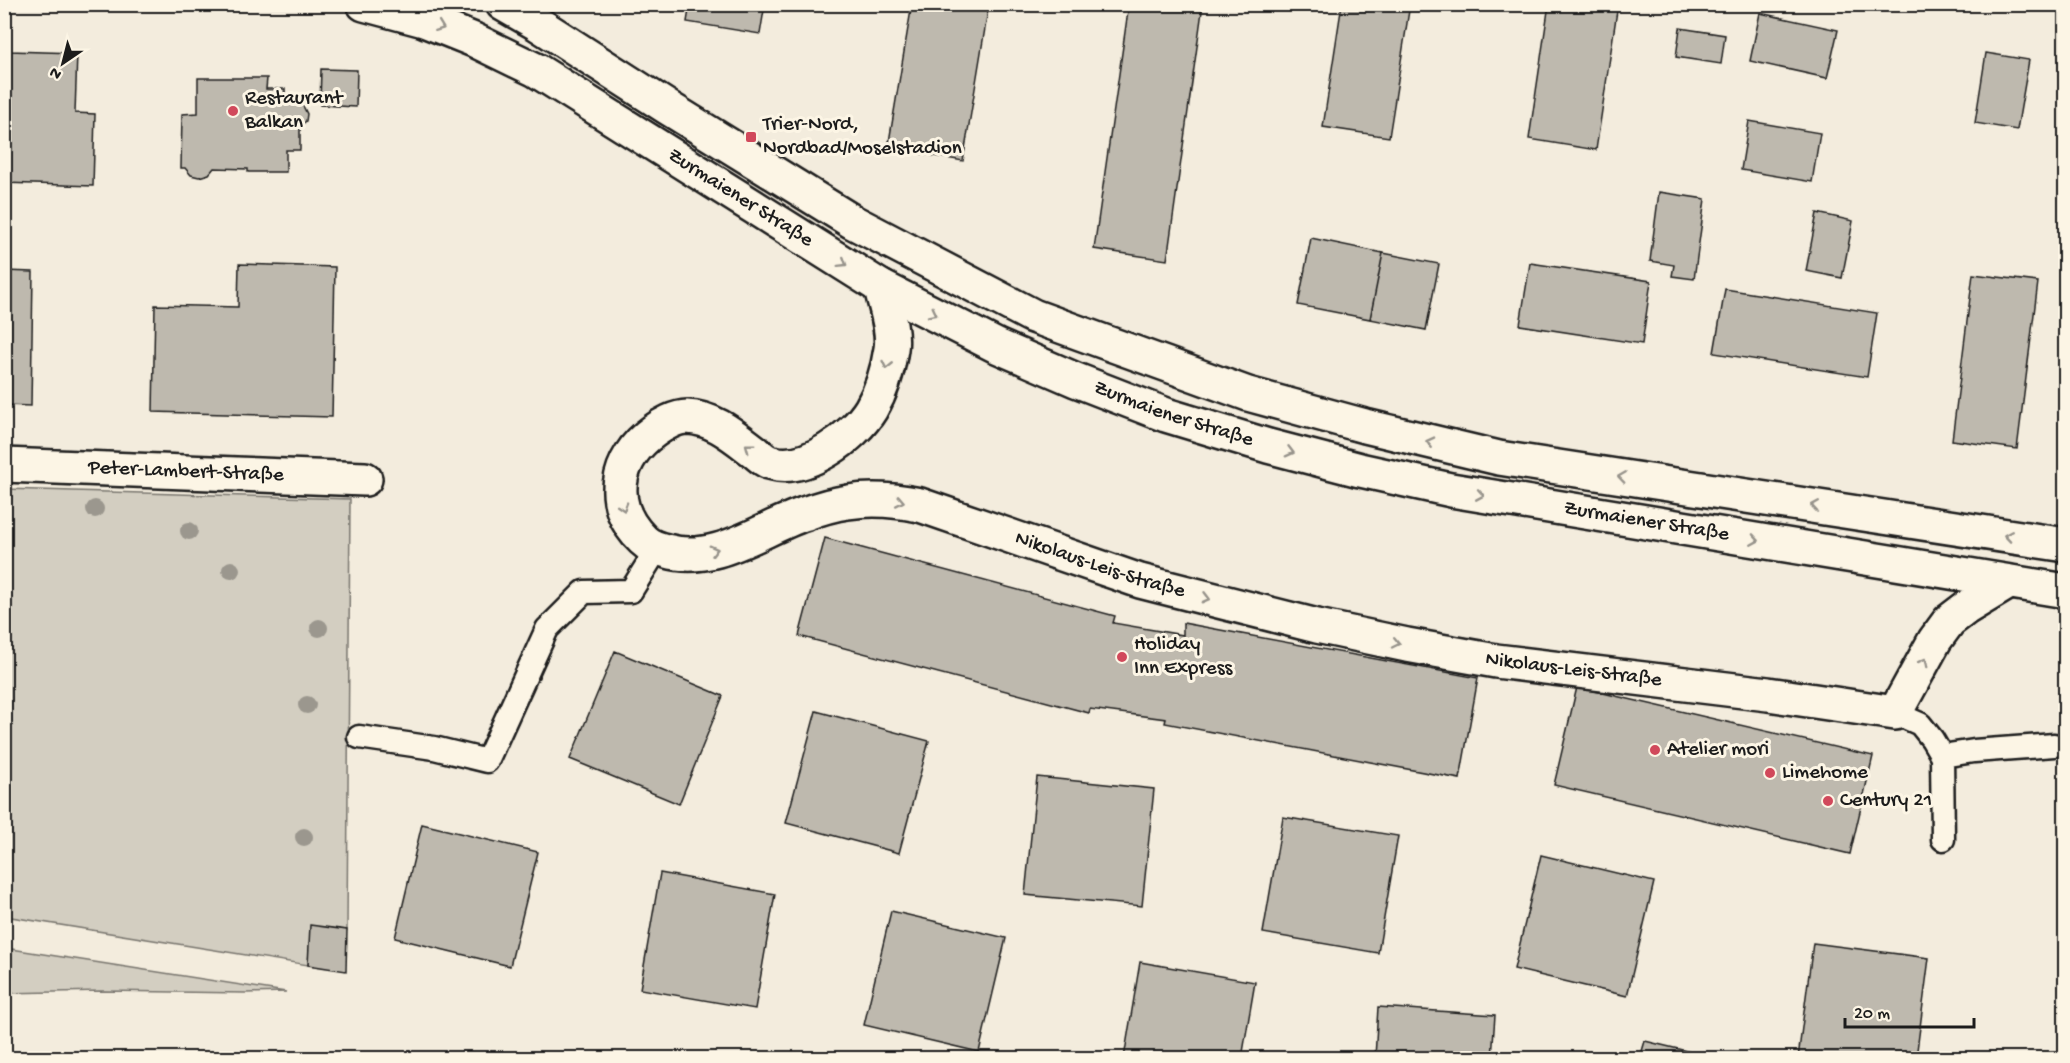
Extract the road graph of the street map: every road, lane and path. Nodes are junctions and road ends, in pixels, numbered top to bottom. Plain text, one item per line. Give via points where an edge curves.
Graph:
1 (364, 4) edge
2 (502, 4) edge
3 (881, 287) junction
4 (4, 465) edge
5 (365, 479) dead end
6 (2066, 545) edge
7 (657, 549) junction
8 (2009, 582) junction
9 (2066, 591) edge
10 (1895, 713) junction
11 (359, 737) dead end
12 (2055, 745) dead end
13 (1942, 756) junction
14 (1944, 839) dead end

1 -> 3 main road, Zurmaiener Straße via 424,20 536,70
6 -> 2 main road, Zurmaiener Straße via 1499,458 1248,394 1033,316 853,222
3 -> 7 main road via 891,347 884,380 870,410 830,449 805,462 784,466 769,462 720,426 686,417 662,424 644,438 620,477 620,501 634,530
3 -> 8 main road, Zurmaiener Straße via 997,346 1076,380 1166,415 1291,452 1451,490
4 - 5 main road, Peter-Lambert-Straße
7 -> 10 main road, Nikolaus-Leis-Straße via 676,554 703,553 734,545 804,513 848,502 889,499 920,505 1140,581 1317,626 1496,661
7 - 11 lane via 631,591 584,592 547,629 487,761 434,748
8 - 9 main road, Zurmaiener Straße
10 -> 8 main road via 1949,621
10 - 13 lane via 1920,724
12 - 13 lane
13 - 14 lane

